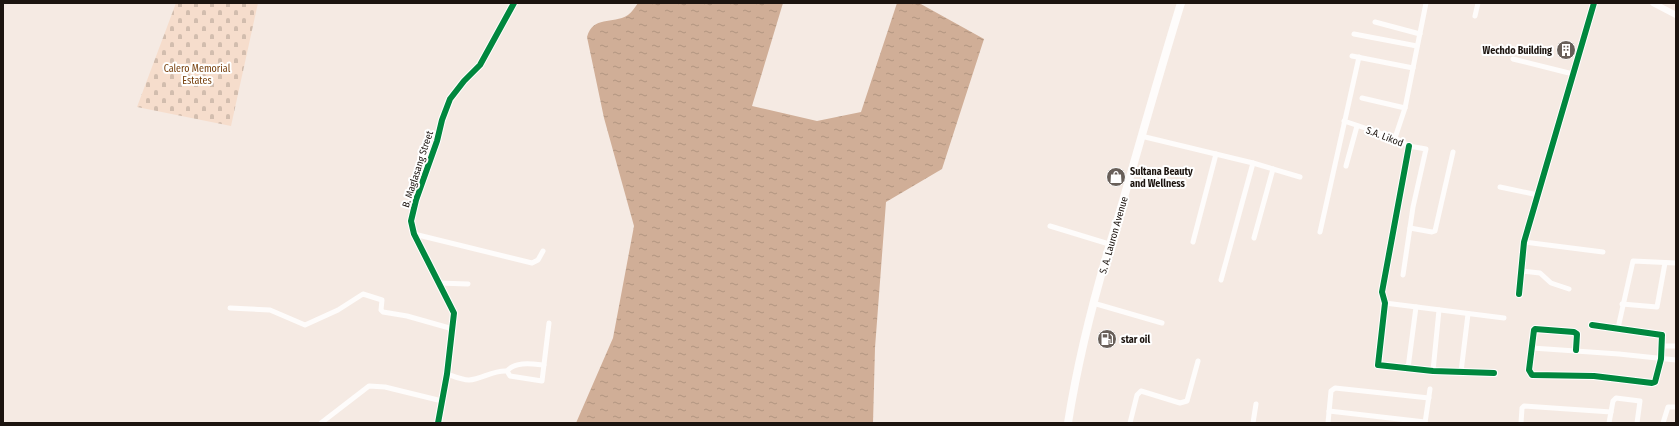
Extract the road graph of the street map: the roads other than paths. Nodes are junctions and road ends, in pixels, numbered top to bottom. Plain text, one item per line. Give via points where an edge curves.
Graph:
1 (514, 3) edge
2 (1181, 3) edge
3 (1426, 3) edge
4 (1478, 3) edge
5 (1594, 3) edge
6 (1653, 3) edge
7 (1663, 5) edge
8 (1676, 15) edge
9 (1475, 16) dead end
10 (1375, 22) dead end
11 (1354, 34) dead end
12 (1420, 34) junction
13 (1417, 46) junction
14 (1352, 56) dead end
15 (1359, 57) junction
16 (1513, 59) dead end
17 (1413, 68) junction
18 (1574, 74) junction
19 (1362, 98) dead end
20 (1405, 108) junction
21 (1344, 121) junction
22 (1357, 126) junction
23 (1141, 136) junction
24 (1395, 138) junction
25 (1409, 146) junction
26 (1453, 152) dead end
27 (1216, 154) junction
28 (1253, 163) junction
29 (1346, 166) dead end
30 (1273, 169) junction
31 (1300, 177) dead end
32 (1500, 187) dead end
33 (1538, 195) junction
34 (1050, 226) dead end
35 (1410, 228) junction
36 (1320, 232) dead end
37 (414, 234) junction
38 (1254, 238) dead end
39 (1193, 242) dead end
40 (1524, 242) junction
41 (1109, 244) junction
42 (543, 252) dead end
43 (1603, 252) dead end
44 (1665, 263) junction
45 (1676, 263) edge
46 (1521, 271) junction
47 (1403, 275) dead end
48 (1221, 280) dead end
49 (438, 283) junction
50 (468, 284) dead end
51 (1569, 289) dead end
52 (1519, 294) dead end
53 (1093, 303) junction
54 (1385, 303) junction
55 (1622, 304) junction
56 (1416, 307) junction
57 (230, 308) dead end
58 (1439, 310) junction
59 (1468, 314) junction
60 (1504, 318) dead end
61 (549, 323) dead end
62 (1162, 323) dead end
63 (1592, 325) dead end
64 (1618, 328) junction
65 (453, 329) junction
66 (1662, 346) junction
67 (1676, 346) edge
68 (1532, 348) junction
69 (1576, 350) junction
70 (1661, 359) junction
71 (1676, 360) edge
72 (1198, 361) dead end
73 (544, 365) junction
74 (1408, 368) junction
75 (507, 371) junction
76 (1433, 371) junction
77 (1461, 372) junction
78 (1494, 372) dead end
79 (446, 374) junction
80 (1430, 389) dead end
81 (1429, 398) junction
82 (442, 402) junction
83 (1256, 404) dead end
84 (1676, 407) edge
85 (1329, 411) junction
86 (1611, 412) junction
87 (321, 423) edge
88 (438, 423) edge
89 (1068, 423) edge
90 (1130, 423) edge
91 (1254, 423) edge
92 (1328, 423) edge
93 (1425, 423) edge
94 (1520, 423) edge
95 (1609, 423) edge
96 (1637, 423) edge
97 (1664, 423) edge

1 - 37 street, B. Maglasang Street via 480,65 450,99 416,200 411,221
2 - 23 highway, S. A. Lauron Avenue
3 - 12 street
4 - 9 street
5 - 18 street
6 - 7 street
7 - 8 street
10 - 12 street
11 - 13 street
12 - 13 street
13 - 17 street
14 - 15 street
15 - 17 street
15 - 21 street
16 - 18 street
17 - 20 street
18 - 33 street
19 - 20 street
20 - 24 street
21 - 22 street, S.A. Likod
21 - 36 street
22 - 24 street, S.A. Likod
22 - 29 street
23 - 27 street
23 - 41 highway, S. A. Lauron Avenue
24 - 25 street, S.A. Likod
25 - 35 street, S.A. Likod via 1426,149
25 - 54 street via 1382,292
26 - 35 street via 1435,231
27 - 28 street
27 - 39 street
28 - 30 street
28 - 48 street
30 - 31 street
30 - 38 street
32 - 33 street
33 - 40 street
34 - 41 street
35 - 47 street
37 - 42 street via 532,263 538,260
37 - 49 street, B. Maglasang Street
40 - 43 street
40 - 46 street
41 - 53 highway, S. A. Lauron Avenue
44 - 45 street
44 - 55 street via 1633,262
44 - 55 street via 1657,307
46 - 51 street via 1540,273 1551,283
46 - 52 street
49 - 50 street
49 - 65 street, B. Maglasang Street via 454,313
53 - 62 street
53 - 89 highway, S. A. Lauron Avenue via 1083,341
54 - 56 street
54 - 74 street via 1378,365
55 - 64 street
56 - 58 street
56 - 74 street
57 - 65 street via 270,310 307,325 363,294 382,300 383,312
58 - 59 street
58 - 76 street
59 - 60 street
59 - 77 street
61 - 73 street
63 - 64 street
64 - 66 street via 1661,334
65 - 79 street, B. Maglasang Street
66 - 67 street
66 - 70 street
68 - 69 street
68 - 69 street via 1535,329 1575,332
68 - 70 street via 1529,370 1532,375 1594,376 1652,383 1656,381
69 - 70 street
70 - 71 street
72 - 90 street via 1187,401 1180,403 1141,391 1137,395
73 - 75 street via 523,364 511,366
73 - 75 street via 542,381 510,376
74 - 76 street
75 - 79 street via 497,371 469,380
76 - 77 street
77 - 78 street
79 - 82 street, B. Maglasang Street
80 - 81 street
81 - 85 street via 1336,388 1331,391
81 - 93 street
82 - 87 street via 385,387 369,386
82 - 88 street, B. Maglasang Street
83 - 91 street
84 - 97 street via 1668,407
85 - 92 street
85 - 93 street
86 - 94 street via 1524,406
86 - 95 street
86 - 96 street via 1615,399 1639,400 1641,403

